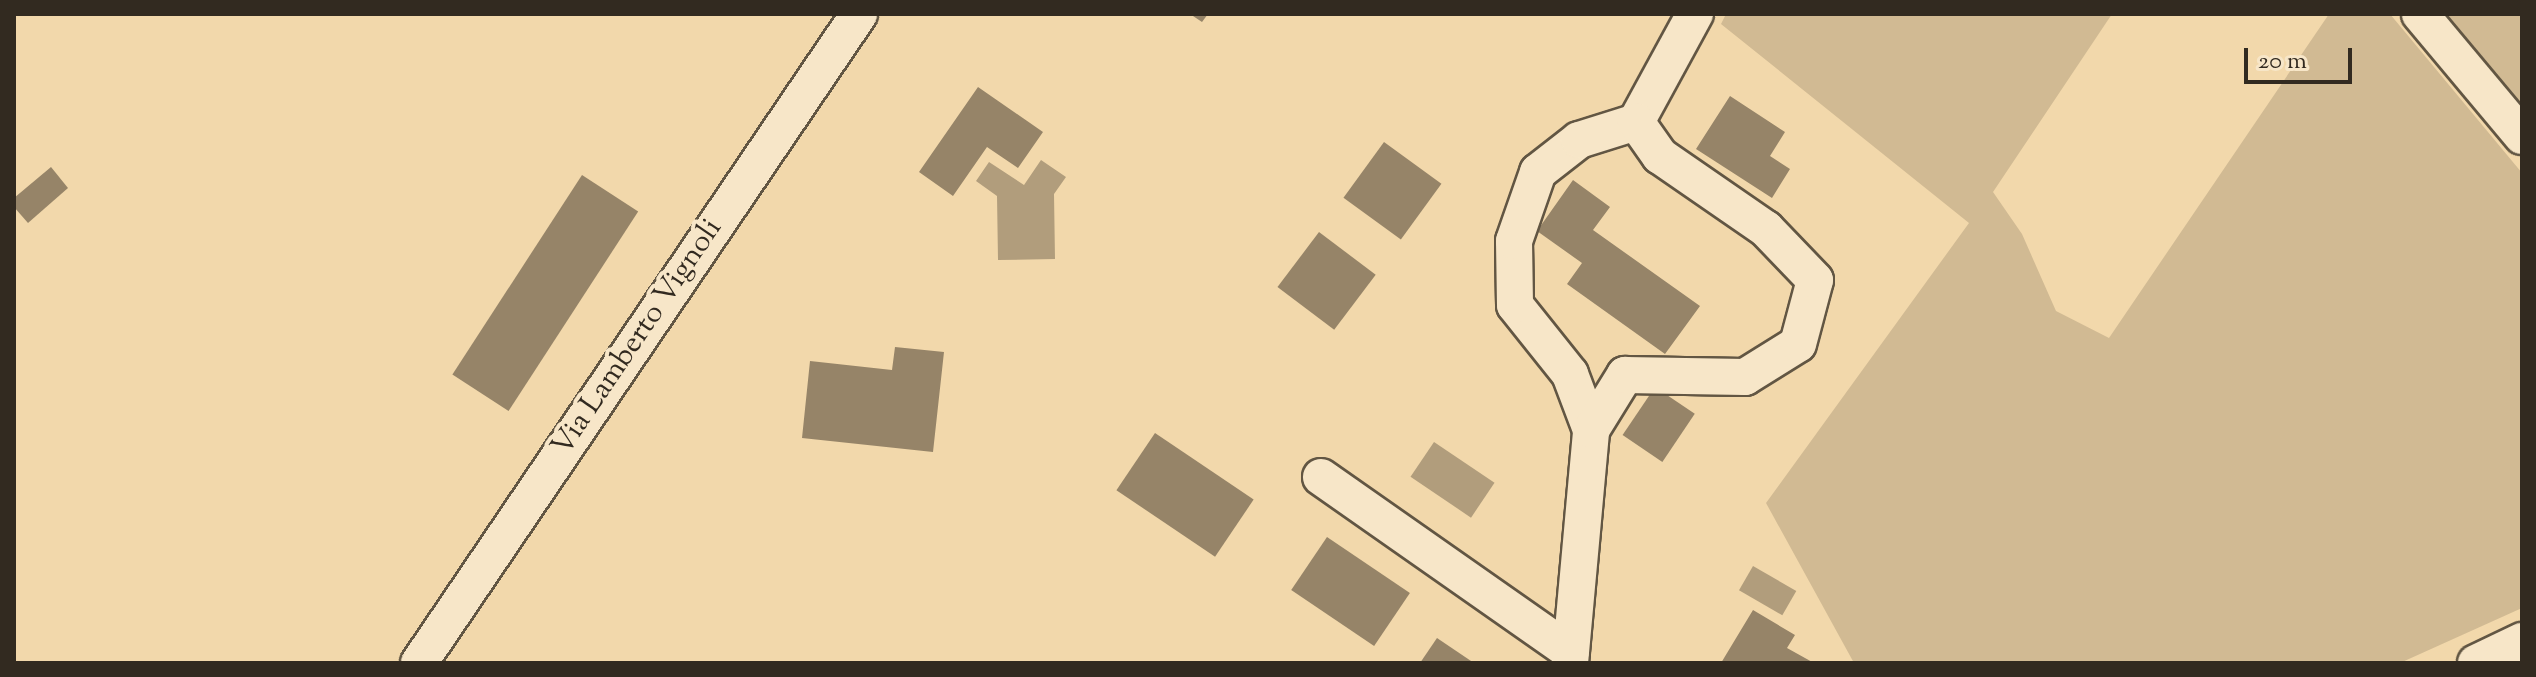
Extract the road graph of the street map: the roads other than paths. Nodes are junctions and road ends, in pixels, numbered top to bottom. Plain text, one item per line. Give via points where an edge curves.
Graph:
1 (859, 14) edge
2 (1695, 14) edge
3 (2420, 14) edge
4 (1636, 122) junction
5 (2522, 136) edge
6 (1591, 430) junction
7 (1321, 477) dead end
8 (2522, 641) edge
9 (1571, 657) edge
10 (2485, 662) edge
11 (419, 663) edge

1 - 11 street, Via Lamberto Vignoli
2 - 4 street
3 - 5 street
4 - 6 street via 1579,140 1538,172 1514,241 1515,305 1570,374
4 - 6 street via 1660,156 1766,229 1815,280 1798,344 1745,377 1625,375
6 - 9 street
7 - 9 street
8 - 10 street

